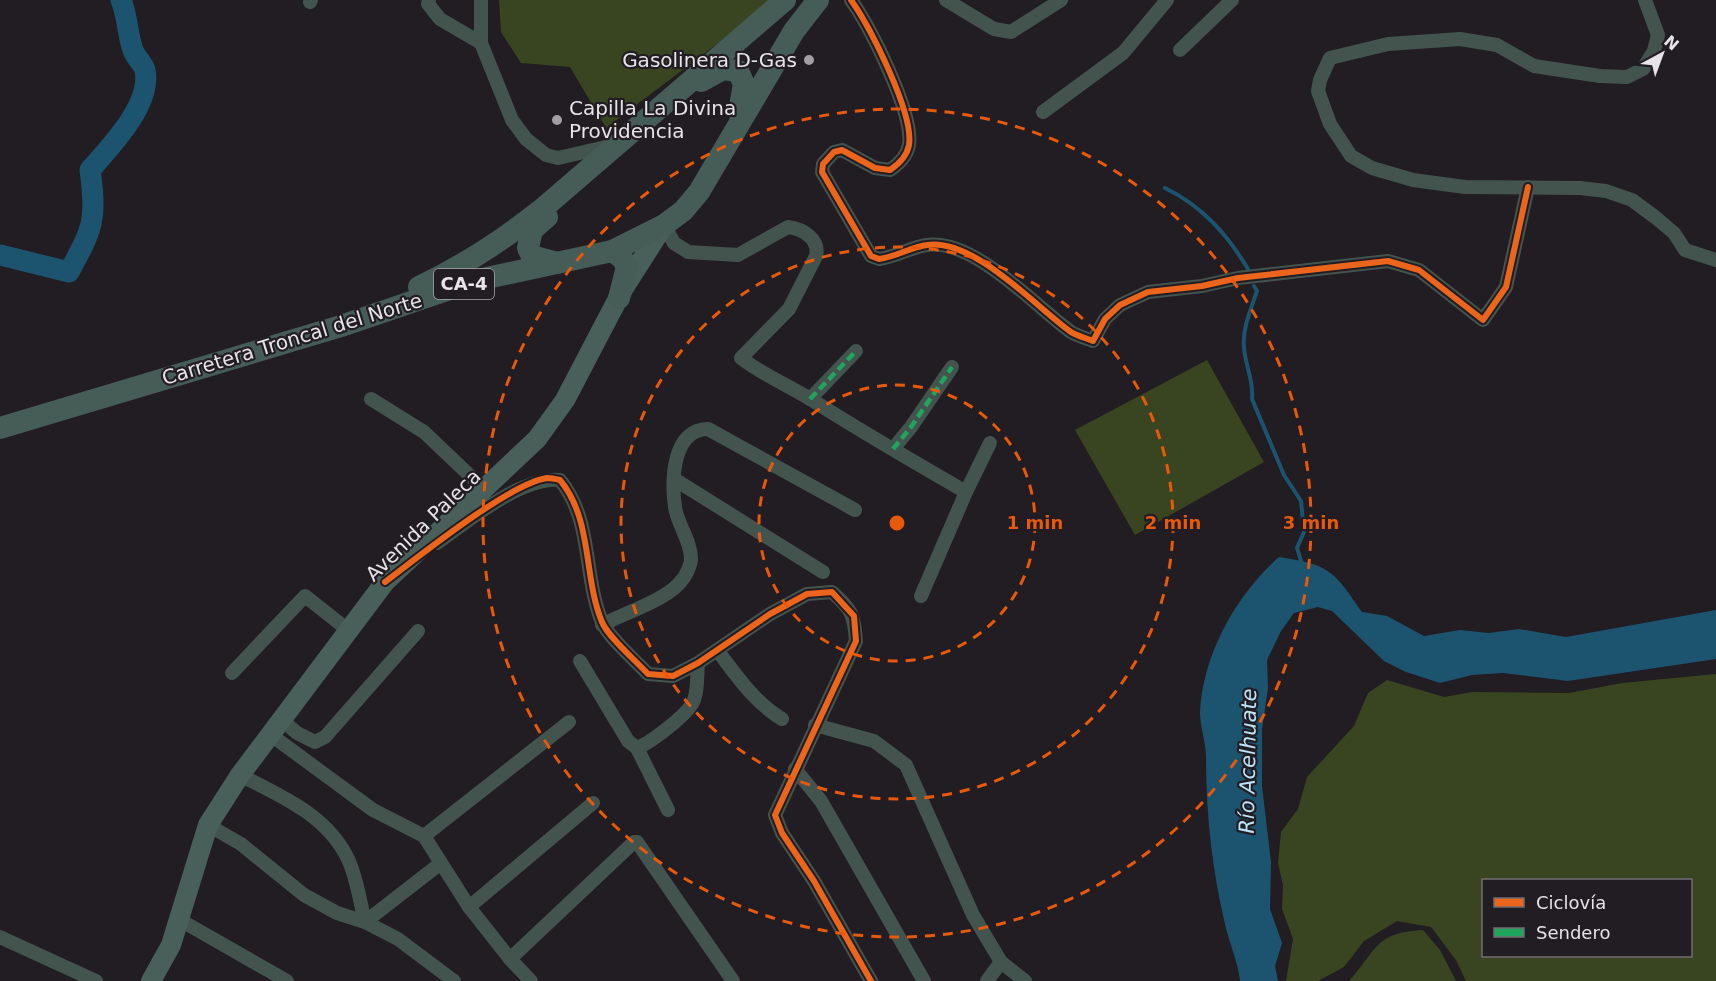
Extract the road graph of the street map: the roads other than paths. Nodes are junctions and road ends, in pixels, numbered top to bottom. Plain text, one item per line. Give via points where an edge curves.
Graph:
1 (429, 0) edge
2 (481, 0) edge
3 (785, 0) edge
4 (818, 0) edge
5 (851, 0) edge
6 (946, 0) edge
7 (1061, 0) edge
8 (1167, 0) edge
9 (1232, 0) edge
10 (1647, 0) edge
11 (481, 44) junction
12 (1180, 50) dead end
13 (672, 99) junction
14 (1043, 111) dead end
15 (650, 119) junction
16 (737, 129) junction
17 (621, 143) junction
18 (1528, 187) junction
19 (664, 225) junction
20 (612, 251) junction
21 (1716, 260) edge
22 (558, 263) junction
23 (619, 298) junction
24 (856, 351) dead end
25 (952, 367) dead end
26 (371, 399) dead end
27 (810, 399) junction
28 (0, 412) edge
29 (0, 428) edge
30 (990, 443) dead end
31 (893, 448) junction
32 (674, 479) junction
33 (484, 489) junction
34 (966, 492) junction
35 (855, 510) dead end
36 (823, 572) dead end
37 (385, 582) junction
38 (921, 596) dead end
39 (602, 625) junction
40 (348, 630) junction
41 (417, 631) dead end
42 (717, 650) junction
43 (580, 661) dead end
44 (698, 663) junction
45 (232, 673) dead end
46 (782, 719) dead end
47 (569, 722) dead end
48 (815, 725) junction
49 (276, 728) junction
50 (637, 748) junction
51 (795, 769) junction
52 (240, 775) junction
53 (593, 803) dead end
54 (668, 810) dead end
55 (208, 825) junction
56 (424, 836) junction
57 (441, 863) junction
58 (469, 907) junction
59 (180, 920) junction
60 (364, 922) junction
61 (0, 937) edge
62 (510, 959) junction
63 (1001, 962) junction
64 (96, 981) edge
65 (151, 981) edge
66 (287, 981) edge
67 (454, 981) edge
68 (531, 981) edge
69 (733, 981) edge
70 (871, 981) edge
71 (924, 981) edge
72 (987, 981) edge
73 (1025, 981) edge

1 - 11 street via 440,19
2 - 11 street
3 - 13 main road, Carretera Troncal del Norte / CA-4
4 - 16 main road, Carretera Troncal del Norte / CA-4 via 794,32
5 - 18 street via 892,81 909,143 899,164 890,170 874,168 842,150 834,152 823,164 822,172 871,256 879,259 927,244 946,245 1001,275 1072,333 1093,341 1105,319 1120,305 1148,292 1388,261 1419,270 1483,320 1506,287
6 - 7 street via 994,29 1011,32
8 - 14 street via 1123,53
9 - 12 street
10 - 18 street via 1658,35 1654,51 1643,69 1627,77 1534,66 1497,45 1460,39 1388,44 1330,58 1318,91 1330,124 1352,156 1372,168 1413,180 1465,187
11 - 17 street via 512,120 526,139 546,155 558,158
13 - 15 main road, Carretera Troncal del Norte / CA-4
13 - 16 main road via 723,69 738,71 744,84
15 - 17 main road, Carretera Troncal del Norte / CA-4
15 - 22 main road via 607,164 532,230 527,242 532,256
16 - 19 main road, Carretera Troncal del Norte / CA-4 via 692,202
17 - 28 main road, Carretera Troncal del Norte / CA-4 via 509,235 449,272 407,292 349,313
18 - 21 street via 1606,191 1632,200 1674,233 1685,250
19 - 20 main road, Carretera Troncal del Norte / CA-4
19 - 23 main road, Avenida Paleca
19 - 27 street via 674,243 688,252 705,254 738,255 788,227 815,241 816,256 789,309 741,358
20 - 22 main road, Carretera Troncal del Norte / CA-4
20 - 23 main road via 627,267
22 - 29 main road, Carretera Troncal del Norte / CA-4 via 473,281 341,326
23 - 33 main road, Avenida Paleca via 565,400 537,439
24 - 27 street
25 - 31 street
26 - 33 street via 424,432
27 - 31 street
30 - 34 street
31 - 34 street
32 - 35 street via 676,459 688,434 708,429
32 - 36 street
32 - 39 street via 675,509 691,560 683,580 671,592
33 - 37 main road, Avenida Paleca
34 - 38 street
37 - 39 street via 515,491 546,478 560,480 570,492 579,515
37 - 40 main road, Avenida Paleca
39 - 44 street via 648,674 673,676
40 - 45 street via 305,596
40 - 49 main road, Avenida Paleca
41 - 49 street via 325,737 315,742
42 - 44 street
42 - 46 street via 762,707
42 - 48 street via 807,594 832,592 854,616 856,641
43 - 50 street via 628,741
44 - 50 street via 691,706
47 - 56 street
48 - 51 street
48 - 63 street via 874,741 906,765 973,915
49 - 52 main road, Avenida Paleca
49 - 56 street via 374,810
50 - 54 street
51 - 70 street via 775,815
51 - 71 street via 821,801
52 - 55 main road, Avenida Paleca
52 - 60 street via 307,811 335,837 348,860
53 - 58 street
55 - 59 main road, Avenida Paleca
55 - 60 street via 241,844 304,895
56 - 57 street
57 - 58 street
57 - 60 street
58 - 62 street
59 - 65 main road, Avenida Paleca
59 - 66 street
60 - 67 street via 398,939
61 - 64 street
62 - 68 street
62 - 69 street via 637,842
63 - 72 street
63 - 73 street

